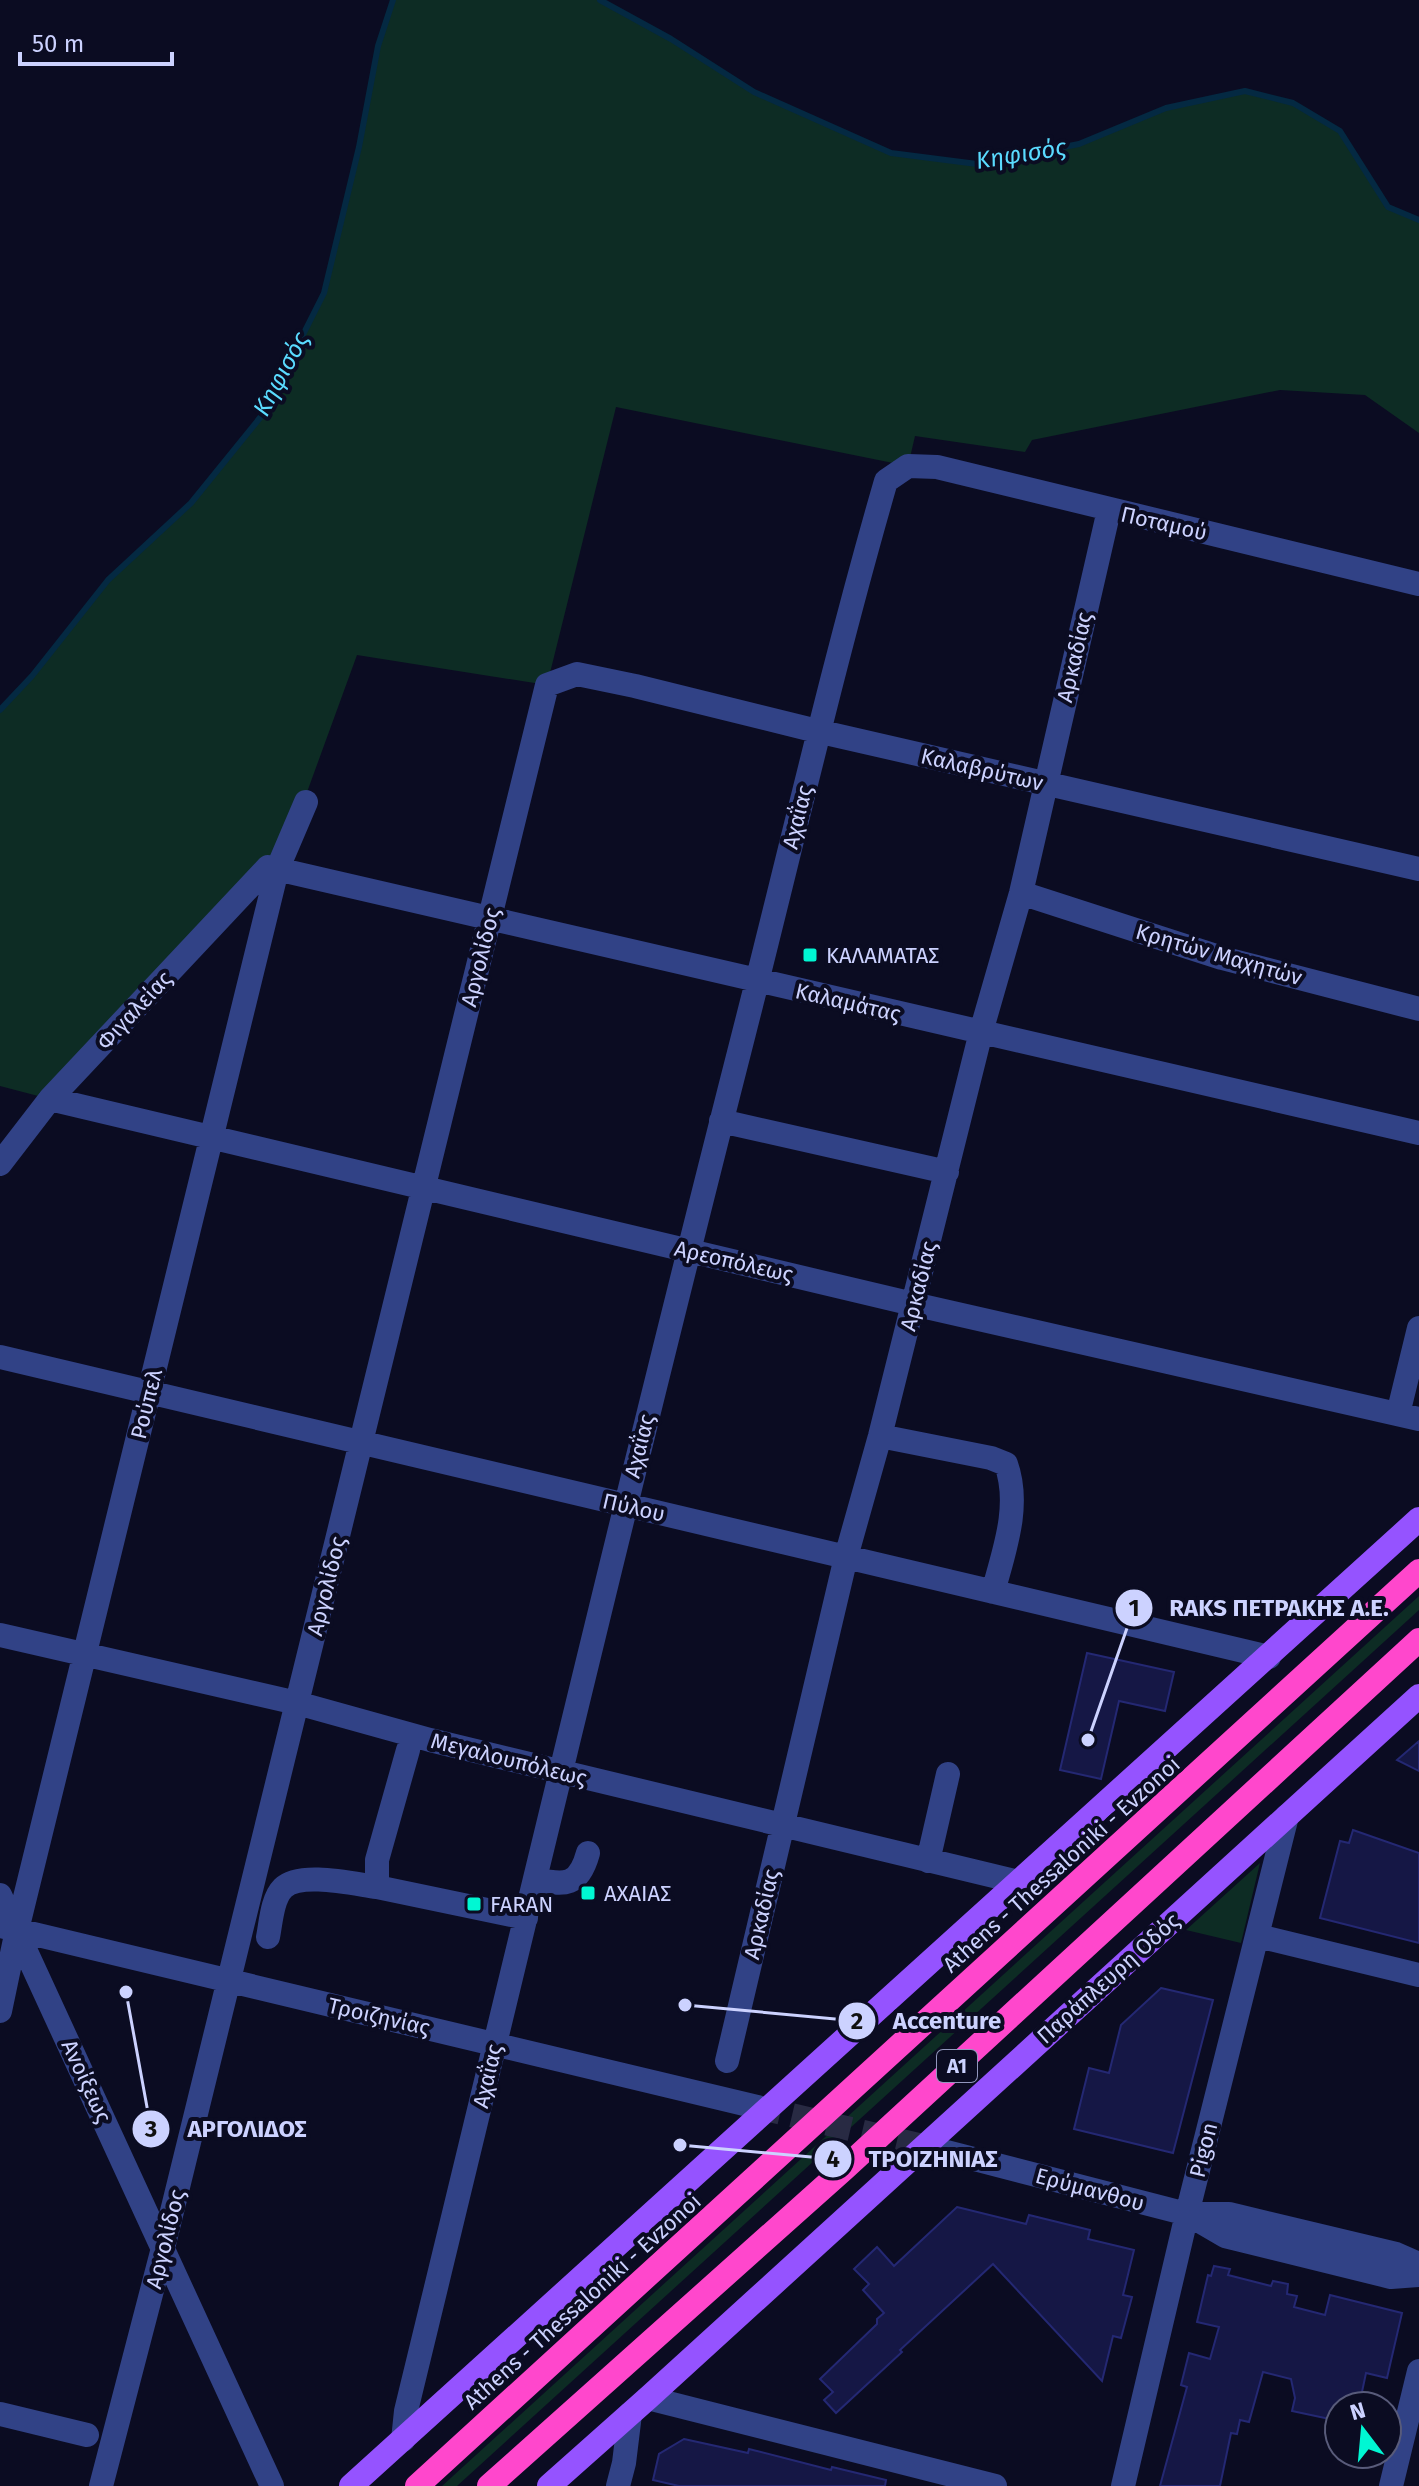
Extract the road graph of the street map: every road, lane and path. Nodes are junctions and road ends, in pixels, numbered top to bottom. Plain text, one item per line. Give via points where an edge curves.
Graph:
1 (908, 466) joint
2 (1109, 510) junction
3 (1419, 584) edge
4 (547, 685) joint
5 (817, 731) junction
6 (1045, 784) junction
7 (306, 802) dead end
8 (1419, 869) edge
9 (277, 870) junction
10 (1021, 893) junction
11 (490, 918) junction
12 (757, 982) junction
13 (1419, 1009) edge
14 (981, 1032) junction
15 (50, 1099) junction
16 (721, 1121) junction
17 (1419, 1133) edge
18 (210, 1138) junction
19 (0, 1164) edge
20 (947, 1172) junction
21 (423, 1189) junction
22 (688, 1250) junction
23 (913, 1304) junction
24 (1419, 1328) edge
25 (0, 1357) edge
26 (149, 1392) junction
27 (1409, 1416) edge
28 (880, 1436) junction
29 (361, 1442) junction
30 (624, 1505) junction
31 (1419, 1519) edge
32 (846, 1557) junction
33 (1419, 1571) edge
34 (993, 1592) junction
35 (0, 1635) edge
36 (1419, 1640) edge
37 (86, 1655) junction
38 (1269, 1657) junction
39 (1419, 1696) edge
40 (297, 1703) junction
41 (408, 1750) dead end
42 (562, 1773) junction
43 (948, 1774) dead end
44 (1287, 1816) junction
45 (782, 1825) junction
46 (588, 1853) dead end
47 (928, 1861) junction
48 (536, 1879) junction
49 (1019, 1882) junction
50 (377, 1887) junction
51 (0, 1895) edge
52 (526, 1918) junction
53 (8, 1928) edge
54 (1258, 1936) junction
55 (268, 1937) dead end
56 (1419, 1975) edge
57 (229, 1980) junction
58 (0, 2011) edge
59 (494, 2044) junction
60 (727, 2061) dead end
61 (757, 2107) tunnel mouth
62 (947, 2152) tunnel mouth
63 (1187, 2214) junction
64 (163, 2248) junction
65 (1419, 2264) edge
66 (1419, 2275) edge
67 (1419, 2371) edge
68 (639, 2406) junction
69 (0, 2414) edge
70 (87, 2435) dead end
71 (403, 2440) junction
72 (101, 2486) edge
73 (272, 2486) edge
74 (351, 2486) edge
75 (417, 2486) edge
76 (489, 2486) edge
77 (549, 2486) edge
78 (618, 2486) edge
79 (995, 2486) edge
80 (1123, 2486) edge
81 (1391, 2486) edge

1 - 2 street, Ποταμού via 937,467
1 - 5 street, Αχαΐας via 886,481
2 - 3 street, Ποταμού
2 - 6 street, Αρκαδίας
4 - 5 street, Καλαβρύτων via 577,674
4 - 11 street, Αργολίδος
5 - 6 street, Καλαβρύτων
5 - 12 street, Αχαΐας
6 - 8 street, Καλαβρύτων
6 - 10 street, Αρκαδίας
7 - 9 street, Ρούπελ
9 - 11 street, Καλαμάτας
9 - 15 street, Φιγαλείας via 268,867
9 - 18 street, Ρούπελ
10 - 13 street, Κρητών Μαχητών via 1222,958
10 - 14 street, Αρκαδίας
11 - 12 street, Καλαμάτας
11 - 21 street, Αργολίδος
12 - 14 street, Καλαμάτας
12 - 16 street, Αχαΐας
14 - 17 street, Καλαμάτας
14 - 20 street, Αρκαδίας
15 - 18 street, Αρεοπόλεως
15 - 19 street, Φιγαλείας
16 - 20 street
16 - 22 street, Αχαΐας
18 - 21 street, Αρεοπόλεως
18 - 26 street, Ρούπελ
20 - 23 street, Αρκαδίας
21 - 22 street, Αρεοπόλεως
21 - 29 street, Αργολίδος
22 - 23 street, Αρεοπόλεως
22 - 30 street, Αχαΐας
23 - 27 street, Αρεοπόλεως
23 - 28 street, Αρκαδίας
24 - 27 street
25 - 26 street, Πύλου
26 - 29 street, Πύλου
26 - 37 street, Ρούπελ
28 - 32 street, Αρκαδίας
28 - 34 street via 1006,1464 1013,1516
29 - 30 street, Πύλου
29 - 40 street, Αργολίδος
30 - 32 street, Πύλου
30 - 42 street, Αχαΐας
31 - 38 main road
32 - 34 street, Πύλου
32 - 45 street, Αρκαδίας
33 - 75 highway, Athens - Thessaloniki - Evzonoi / Α1
34 - 38 street, Πύλου
35 - 37 street, Μεγαλουπόλεως
36 - 76 highway, Α1 via 844,2169
37 - 40 street, Μεγαλουπόλεως
37 - 53 street, Ρούπελ
38 - 49 main road
39 - 44 main road, Παράπλευρη Οδός
40 - 42 street, Μεγαλουπόλεως
40 - 57 street, Αργολίδος
41 - 50 street via 377,1860
42 - 45 street, Μεγαλουπόλεως
42 - 48 street, Αχαΐας
43 - 47 street
44 - 54 street, Pigon
44 - 68 main road, Παράπλευρη Οδός
45 - 47 street, Μεγαλουπόλεως
45 - 60 street, Αρκαδίας
46 - 48 street via 572,1882
47 - 49 street, Μεγαλουπόλεως
48 - 52 street, Αχαΐας
49 - 71 main road
50 - 52 street
50 - 55 street via 302,1879 283,1887
51 - 53 street, Ανοίξεως
52 - 59 street, Αχαΐας
53 - 57 street, Τροιζηνίας
53 - 58 street, Ρούπελ
53 - 64 street, Ανοίξεως
54 - 56 street
54 - 63 street, Pigon
57 - 59 street, Τροιζηνίας
57 - 64 street, Αργολίδος
59 - 61 street, Τροιζηνίας
59 - 71 street, Αχαΐας
62 - 63 street, Ερύμανθου
63 - 65 street, Ερύμανθου via 1229,2214
63 - 66 street, Ερύμανθου via 1225,2236 1391,2277
63 - 80 street, Pigon
64 - 72 street, Αργολίδος
64 - 73 street, Ανοίξεως
67 - 81 street
68 - 77 main road, Παράπλευρη Οδός
68 - 78 street
68 - 79 street
69 - 70 street
71 - 74 main road

